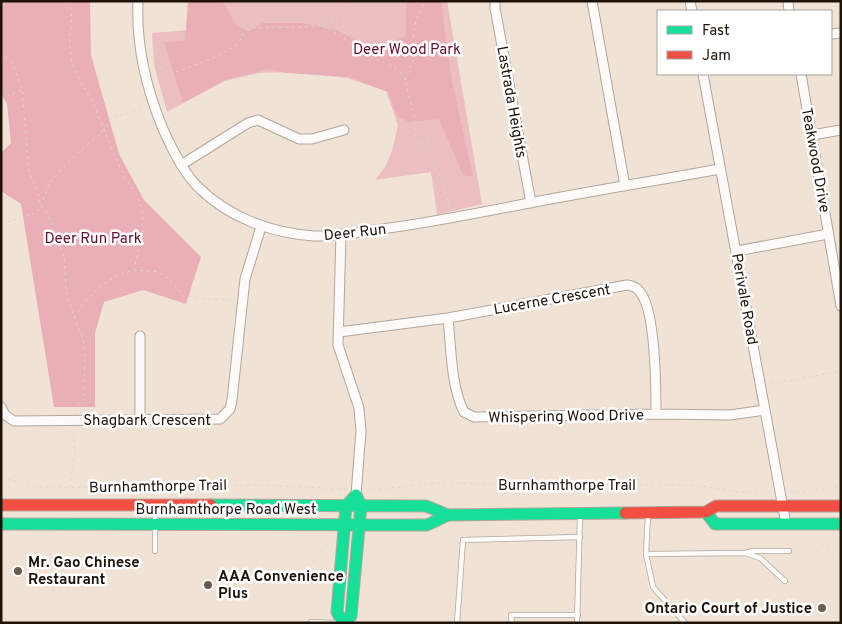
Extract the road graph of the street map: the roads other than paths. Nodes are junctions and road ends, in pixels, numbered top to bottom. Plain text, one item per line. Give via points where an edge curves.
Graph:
1 (138, 1) edge
2 (495, 1) edge
3 (592, 1) edge
4 (703, 75) edge
5 (801, 75) edge
6 (344, 130) dead end
7 (841, 130) edge
8 (812, 135) junction
9 (182, 165) junction
10 (720, 170) junction
11 (625, 186) junction
12 (531, 203) junction
13 (261, 227) junction
14 (341, 234) junction
15 (828, 234) junction
16 (737, 251) junction
17 (841, 306) edge
18 (448, 318) junction
19 (339, 332) junction
20 (140, 336) dead end
21 (1, 407) edge
22 (765, 410) junction
23 (656, 414) junction
24 (140, 420) junction
25 (354, 497) junction
26 (203, 505) junction
27 (1, 506) edge
28 (346, 506) junction
29 (784, 506) junction
30 (841, 506) edge
31 (648, 512) junction
32 (706, 512) junction
33 (580, 513) junction
34 (448, 515) junction
35 (1, 524) edge
36 (155, 524) junction
37 (786, 524) junction
38 (841, 524) edge
39 (345, 525) junction
40 (359, 525) junction
41 (580, 537) junction
42 (155, 551) dead end
43 (789, 551) dead end
44 (745, 553) junction
45 (646, 554) junction
46 (785, 581) dead end
47 (578, 615) junction
48 (311, 622) edge
49 (337, 623) edge
50 (342, 623) edge
51 (457, 623) edge
52 (512, 623) edge
53 (577, 623) edge
54 (685, 623) edge

1 - 9 street, Deer Run via 139,50 153,102
2 - 12 street, Lastrada Heights
3 - 11 street
4 - 10 street, Perivale Road
5 - 8 street, Teakwood Drive
6 - 9 street via 304,139 258,120 248,123
7 - 8 street
8 - 15 street, Teakwood Drive
9 - 13 street, Deer Run via 198,187 217,202
10 - 11 street, Deer Run
10 - 16 street, Perivale Road
11 - 12 street, Deer Run
12 - 14 street, Deer Run via 425,223
13 - 14 street, Deer Run via 315,236
13 - 24 street, Shagbark Crescent via 245,279 230,409 220,420
14 - 19 street
15 - 16 street
15 - 17 street, Teakwood Drive
16 - 22 street, Perivale Road
18 - 19 street, Lucerne Crescent
18 - 23 street, Whispering Wood Drive via 459,400 464,412 474,417
18 - 23 street, Lucerne Crescent via 627,285 634,287 642,294 648,311 655,360
19 - 25 street via 338,345 359,408 361,431
20 - 24 street
21 - 24 street, Shagbark Crescent via 5,415 14,421
22 - 23 street, Whispering Wood Drive via 730,415
22 - 29 street, Perivale Road
25 - 28 main road, Burnhamthorpe Road West
25 - 34 main road, Burnhamthorpe Road West via 426,506
25 - 40 main road
26 - 27 main road, Burnhamthorpe Road West
26 - 28 main road, Burnhamthorpe Road West
26 - 36 lane via 195,512 158,512
28 - 39 main road
29 - 30 main road, Burnhamthorpe Road West
29 - 32 main road, Burnhamthorpe Road West via 716,506
29 - 37 street, Perivale Road
31 - 32 main road, Burnhamthorpe Road West
31 - 33 main road, Burnhamthorpe Road West
31 - 45 lane
32 - 37 main road via 715,524
33 - 34 main road, Burnhamthorpe Road West
33 - 41 lane
34 - 40 main road, Burnhamthorpe Road West via 427,525
35 - 36 main road, Burnhamthorpe Road West
36 - 39 main road, Burnhamthorpe Road West
36 - 42 lane
37 - 38 main road
39 - 40 main road, Burnhamthorpe Road West
39 - 50 main road via 337,612
40 - 50 main road via 351,616
41 - 47 lane
41 - 51 lane via 464,540
43 - 44 lane via 752,550
44 - 45 lane
44 - 46 lane via 760,558
45 - 54 lane via 653,586
47 - 52 lane via 511,615
47 - 53 lane
48 - 49 lane

